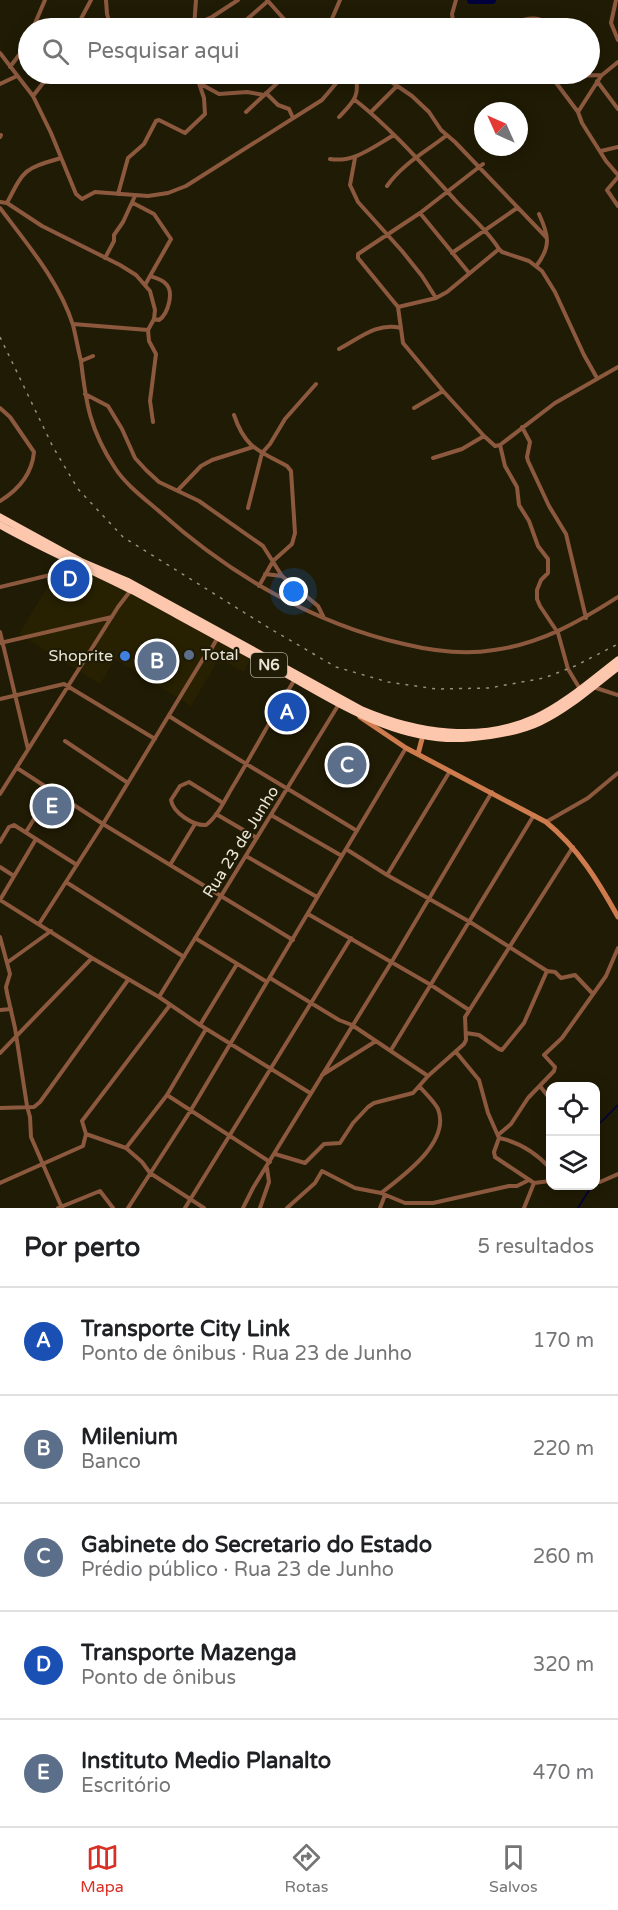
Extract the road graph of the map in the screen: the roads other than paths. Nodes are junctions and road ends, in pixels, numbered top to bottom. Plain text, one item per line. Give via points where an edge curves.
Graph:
1 (45, 0) edge
2 (91, 0) edge
3 (106, 0) edge
4 (196, 0) edge
5 (238, 0) edge
6 (340, 0) edge
7 (456, 0) edge
8 (616, 0) edge
9 (267, 1) edge
10 (37, 18) edge
11 (81, 18) edge
12 (108, 18) edge
13 (195, 18) edge
14 (210, 18) edge
15 (248, 18) edge
16 (283, 18) edge
17 (332, 18) edge
18 (453, 18) edge
19 (618, 40) edge
20 (0, 52) edge
21 (18, 56) edge
22 (618, 62) edge
23 (10, 67) junction
24 (602, 75) joint
25 (16, 76) junction
26 (600, 77) edge
27 (18, 78) edge
28 (0, 84) edge
29 (23, 84) edge
30 (42, 84) edge
31 (199, 84) edge
32 (203, 84) edge
33 (276, 84) edge
34 (335, 84) edge
35 (357, 84) edge
36 (392, 84) edge
37 (557, 84) edge
38 (595, 84) edge
39 (599, 84) edge
40 (397, 87) junction
41 (265, 94) junction
42 (33, 96) junction
43 (355, 100) junction
44 (618, 109) edge
45 (246, 112) dead end
46 (371, 112) junction
47 (578, 112) junction
48 (339, 117) dead end
49 (293, 118) junction
50 (394, 135) junction
51 (447, 135) junction
52 (618, 147) edge
53 (602, 152) junction
54 (61, 158) junction
55 (355, 158) junction
56 (416, 158) junction
57 (330, 159) dead end
58 (483, 164) dead end
59 (478, 167) junction
60 (618, 176) edge
61 (387, 186) dead end
62 (448, 192) junction
63 (118, 194) junction
64 (135, 196) junction
65 (0, 202) edge
66 (7, 203) junction
67 (133, 203) junction
68 (618, 206) edge
69 (0, 208) edge
70 (517, 208) junction
71 (420, 213) junction
72 (539, 214) dead end
73 (486, 230) junction
74 (387, 234) junction
75 (546, 237) junction
76 (499, 249) junction
77 (452, 253) junction
78 (105, 258) junction
79 (537, 265) junction
80 (469, 273) junction
81 (150, 276) junction
82 (145, 285) junction
83 (436, 298) junction
84 (398, 307) junction
85 (154, 319) junction
86 (72, 324) junction
87 (401, 328) junction
88 (148, 330) junction
89 (339, 349) dead end
90 (93, 356) dead end
91 (81, 361) junction
92 (618, 367) edge
93 (597, 378) junction
94 (316, 384) dead end
95 (443, 391) junction
96 (84, 394) junction
97 (0, 408) edge
98 (414, 408) dead end
99 (234, 415) dead end
100 (153, 422) dead end
101 (522, 427) junction
102 (484, 436) junction
103 (500, 445) junction
104 (253, 447) junction
105 (262, 453) junction
106 (433, 458) dead end
107 (178, 490) junction
108 (0, 501) edge
109 (248, 508) dead end
110 (0, 517) edge
111 (2, 528) edge
112 (273, 561) junction
113 (76, 565) junction
114 (265, 574) junction
115 (282, 576) junction
116 (259, 586) junction
117 (0, 587) edge
118 (133, 588) junction
119 (618, 597) edge
120 (112, 617) junction
121 (586, 618) junction
122 (325, 620) junction
123 (0, 632) edge
124 (558, 633) junction
125 (218, 637) junction
126 (1, 643) edge
127 (618, 660) edge
128 (618, 667) edge
129 (295, 679) junction
130 (68, 687) junction
131 (592, 687) junction
132 (580, 688) junction
133 (618, 695) edge
134 (15, 696) junction
135 (0, 699) edge
136 (341, 701) junction
137 (355, 712) junction
138 (169, 716) junction
139 (423, 735) junction
140 (155, 740) junction
141 (64, 741) dead end
142 (406, 748) junction
143 (28, 750) junction
144 (418, 754) junction
145 (246, 765) junction
146 (17, 768) junction
147 (450, 771) junction
148 (618, 773) edge
149 (128, 783) junction
150 (288, 788) junction
151 (52, 790) junction
152 (492, 792) junction
153 (0, 794) edge
154 (223, 803) junction
155 (216, 813) junction
156 (271, 814) junction
157 (534, 815) junction
158 (546, 822) junction
159 (103, 824) junction
160 (195, 824) junction
161 (357, 831) junction
162 (26, 832) junction
163 (36, 838) junction
164 (257, 838) junction
165 (0, 842) edge
166 (573, 846) junction
167 (346, 849) junction
168 (246, 856) junction
169 (342, 856) junction
170 (77, 865) junction
171 (170, 865) junction
172 (0, 867) edge
173 (387, 875) junction
174 (14, 876) junction
175 (66, 882) junction
176 (221, 895) junction
177 (317, 897) junction
178 (429, 899) junction
179 (0, 901) edge
180 (308, 914) junction
181 (618, 917) edge
182 (470, 922) junction
183 (39, 924) junction
184 (51, 931) junction
185 (0, 937) edge
186 (195, 938) junction
187 (351, 938) junction
188 (293, 939) junction
189 (510, 947) junction
190 (618, 948) edge
191 (184, 957) junction
192 (92, 958) junction
193 (8, 962) junction
194 (391, 963) junction
195 (237, 964) junction
196 (547, 971) junction
197 (128, 980) junction
198 (269, 980) junction
199 (431, 985) junction
200 (593, 994) junction
201 (159, 997) junction
202 (312, 1004) junction
203 (170, 1005) junction
204 (11, 1009) junction
205 (0, 1010) edge
206 (469, 1010) junction
207 (200, 1025) junction
208 (352, 1026) junction
209 (206, 1029) junction
210 (466, 1033) junction
211 (16, 1035) junction
212 (376, 1041) junction
213 (231, 1043) junction
214 (391, 1050) junction
215 (456, 1052) junction
216 (0, 1053) edge
217 (271, 1068) junction
218 (321, 1076) junction
219 (428, 1076) junction
220 (540, 1086) junction
221 (420, 1087) junction
222 (310, 1093) junction
223 (546, 1094) edge
224 (166, 1095) junction
225 (27, 1107) junction
226 (0, 1108) edge
227 (191, 1110) junction
228 (86, 1134) junction
229 (231, 1135) junction
230 (499, 1136) junction
231 (126, 1148) junction
232 (275, 1154) junction
233 (270, 1162) junction
234 (43, 1163) junction
235 (546, 1165) edge
236 (266, 1167) junction
237 (150, 1173) junction
238 (618, 1174) edge
239 (546, 1181) edge
240 (531, 1182) junction
241 (600, 1182) edge
242 (0, 1183) edge
243 (383, 1194) junction
244 (191, 1200) junction
245 (61, 1208) edge
246 (112, 1208) edge
247 (128, 1208) edge
248 (185, 1208) edge
249 (204, 1208) edge
250 (244, 1208) edge
251 (260, 1208) edge
252 (286, 1208) edge
253 (380, 1208) edge
254 (524, 1208) edge

1 - 10 street
2 - 11 street
3 - 12 street
4 - 13 street
5 - 14 street
6 - 17 street
7 - 18 street
8 - 19 street via 612,23
9 - 15 street
9 - 16 street
20 - 23 street
21 - 23 street
22 - 24 street
23 - 25 street
24 - 26 street
25 - 27 street
25 - 28 street
29 - 42 street
30 - 42 street
31 - 63 street via 205,114 184,133 156,121 142,147 128,159
32 - 41 street via 219,94
33 - 41 street
34 - 49 street via 322,100
35 - 43 street
36 - 40 street
37 - 47 street
38 - 47 street
39 - 44 street
40 - 46 street
40 - 51 street via 421,103
41 - 45 street
41 - 49 street via 289,109
42 - 54 street
43 - 46 street
43 - 48 street
46 - 50 street
47 - 53 street
49 - 64 street via 186,186 168,193
50 - 55 street
50 - 56 street
51 - 56 street
51 - 59 street
52 - 53 street
53 - 60 street
54 - 63 street via 79,198 95,192
54 - 66 street via 25,171
55 - 57 street
55 - 74 street via 350,185 366,212
56 - 61 street
56 - 62 street
58 - 59 street
59 - 62 street
59 - 70 street
60 - 68 street via 607,190
62 - 71 street
62 - 73 street
63 - 64 street
64 - 67 street
65 - 66 street
66 - 78 street
67 - 78 street
67 - 81 street via 154,214 171,239
69 - 86 street via 46,270
70 - 73 street
70 - 75 street
71 - 74 street
71 - 77 street
72 - 75 street
73 - 76 street
73 - 77 street
74 - 83 street
74 - 84 street via 357,256
75 - 79 street via 547,248
76 - 79 street
76 - 80 street
77 - 80 street
78 - 82 street via 136,275
79 - 93 street via 555,292
80 - 83 street
81 - 82 street
81 - 85 street via 164,282 169,290 164,316
82 - 85 street via 150,291
83 - 84 street
84 - 87 street
85 - 88 street
86 - 88 street
86 - 91 street
87 - 89 street via 374,329
87 - 95 street via 403,343
88 - 100 street via 156,354 150,401
90 - 91 street
91 - 96 street
92 - 93 street
93 - 101 street
94 - 105 street
95 - 98 street
95 - 102 street
96 - 107 street via 108,406 135,458 146,470 159,482
96 - 116 street via 90,422 123,478 174,525
97 - 108 street via 34,452 26,477
99 - 104 street via 239,430
101 - 103 street
101 - 121 street via 530,442 528,461 566,534
102 - 103 street via 493,445
102 - 106 street via 462,449
103 - 124 street via 505,466 517,487 519,505 548,559 548,573 541,580 537,599
104 - 105 street
104 - 107 street via 201,466
105 - 109 street
105 - 112 street via 291,471 295,533 292,544
107 - 112 street via 263,546
110 - 118 highway, N6
111 - 113 highway, N6
112 - 114 street
112 - 115 street
113 - 117 street via 71,570
113 - 118 highway, N6
114 - 115 street
114 - 116 street
115 - 122 street via 318,606
116 - 122 street
118 - 120 street
118 - 125 highway, N6
118 - 136 highway, N6
119 - 121 street
120 - 126 street
120 - 130 street
121 - 124 street
122 - 124 street via 372,637 462,652 495,650
123 - 126 street
124 - 132 street via 568,669
125 - 129 highway, N6
125 - 138 street
126 - 134 street
127 - 132 highway, N6
128 - 131 highway, N6
129 - 136 highway, N6
129 - 145 street
130 - 134 street via 60,684
130 - 140 street
130 - 143 street
131 - 133 street
131 - 139 highway, N6 via 552,716 525,727 468,738
132 - 136 highway, N6 via 535,718 505,728 466,733 413,728
134 - 135 street
134 - 143 street
136 - 137 highway, N6
136 - 150 street, Rua 23 de Junho
137 - 139 highway, N6
137 - 142 street
138 - 140 street
138 - 145 street
139 - 144 street
140 - 149 street
141 - 149 street
142 - 144 street
142 - 161 street
143 - 146 street
144 - 147 street
145 - 150 street
145 - 154 street
146 - 151 street
146 - 153 street
147 - 152 street
147 - 173 street
148 - 158 street via 588,798
149 - 159 street
150 - 156 street, Rua 23 de Junho
150 - 161 street
151 - 159 street
151 - 162 street
152 - 157 street
152 - 178 street
154 - 155 street
154 - 160 street via 194,784 185,783 171,800 172,805
155 - 160 street via 206,825
155 - 164 street
156 - 164 street, Rua 23 de Junho
156 - 169 street
157 - 158 street
157 - 182 street
158 - 166 street
159 - 170 street
159 - 171 street
160 - 171 street
161 - 167 street
162 - 163 street
162 - 165 street via 11,825
163 - 170 street
163 - 174 street
164 - 168 street, Rua 23 de Junho
166 - 181 street
166 - 189 street
167 - 169 street
167 - 173 street
168 - 176 street, Rua 23 de Junho
168 - 177 street
169 - 177 street
170 - 175 street
171 - 176 street
172 - 174 street
173 - 178 street
174 - 179 street
175 - 183 street
175 - 191 street
176 - 186 street, Rua 23 de Junho
176 - 188 street
177 - 180 street
178 - 182 street
178 - 194 street
179 - 183 street
180 - 187 street
180 - 188 street
182 - 189 street
182 - 199 street
183 - 184 street
184 - 192 street
184 - 193 street
185 - 193 street
186 - 191 street, Rua 23 de Junho
186 - 195 street
187 - 194 street
187 - 202 street
188 - 198 street
189 - 196 street
189 - 206 street
190 - 200 street
191 - 201 street, Rua 23 de Junho
192 - 197 street
192 - 211 street
193 - 204 street via 6,987
194 - 199 street
194 - 208 street
195 - 198 street
195 - 207 street
196 - 200 street via 561,978 575,975
196 - 210 street via 524,1023 506,1047 499,1049 479,1035
197 - 201 street
197 - 225 street via 40,1102
198 - 202 street
198 - 213 street
199 - 206 street
199 - 214 street
200 - 220 street via 562,1038 544,1055 555,1069
201 - 203 street
202 - 208 street
202 - 217 street
203 - 207 street
203 - 228 street via 82,1120
204 - 205 street
204 - 211 street
206 - 210 street via 464,1023
207 - 209 street
208 - 212 street
208 - 218 street
209 - 213 street
209 - 224 street
210 - 215 street via 464,1044
211 - 216 street
211 - 225 street
212 - 214 street
212 - 218 street
213 - 217 street
213 - 227 street
214 - 219 street
215 - 219 street
215 - 230 street via 479,1080
217 - 222 street
217 - 229 street
218 - 222 street
219 - 221 street
220 - 223 street
220 - 230 street
221 - 232 street via 408,1095 368,1107 340,1143 324,1144 306,1163
221 - 243 street via 437,1108 439,1130 421,1160
222 - 232 street
224 - 227 street
224 - 231 street
225 - 226 street
225 - 234 street via 31,1137
227 - 229 street
227 - 237 street
228 - 231 street
228 - 234 street via 83,1146
229 - 233 street
229 - 244 street
230 - 235 street via 525,1147
230 - 240 street via 495,1157
231 - 237 street
232 - 233 street
233 - 236 street
234 - 242 street
234 - 245 street
236 - 250 street
236 - 251 street via 269,1182
237 - 244 street
237 - 247 street
238 - 241 street
239 - 240 street
240 - 243 street via 433,1203 405,1203
240 - 254 street
243 - 252 street via 355,1188 321,1171 315,1183
243 - 253 street
244 - 248 street
244 - 249 street
245 - 246 street via 100,1191

